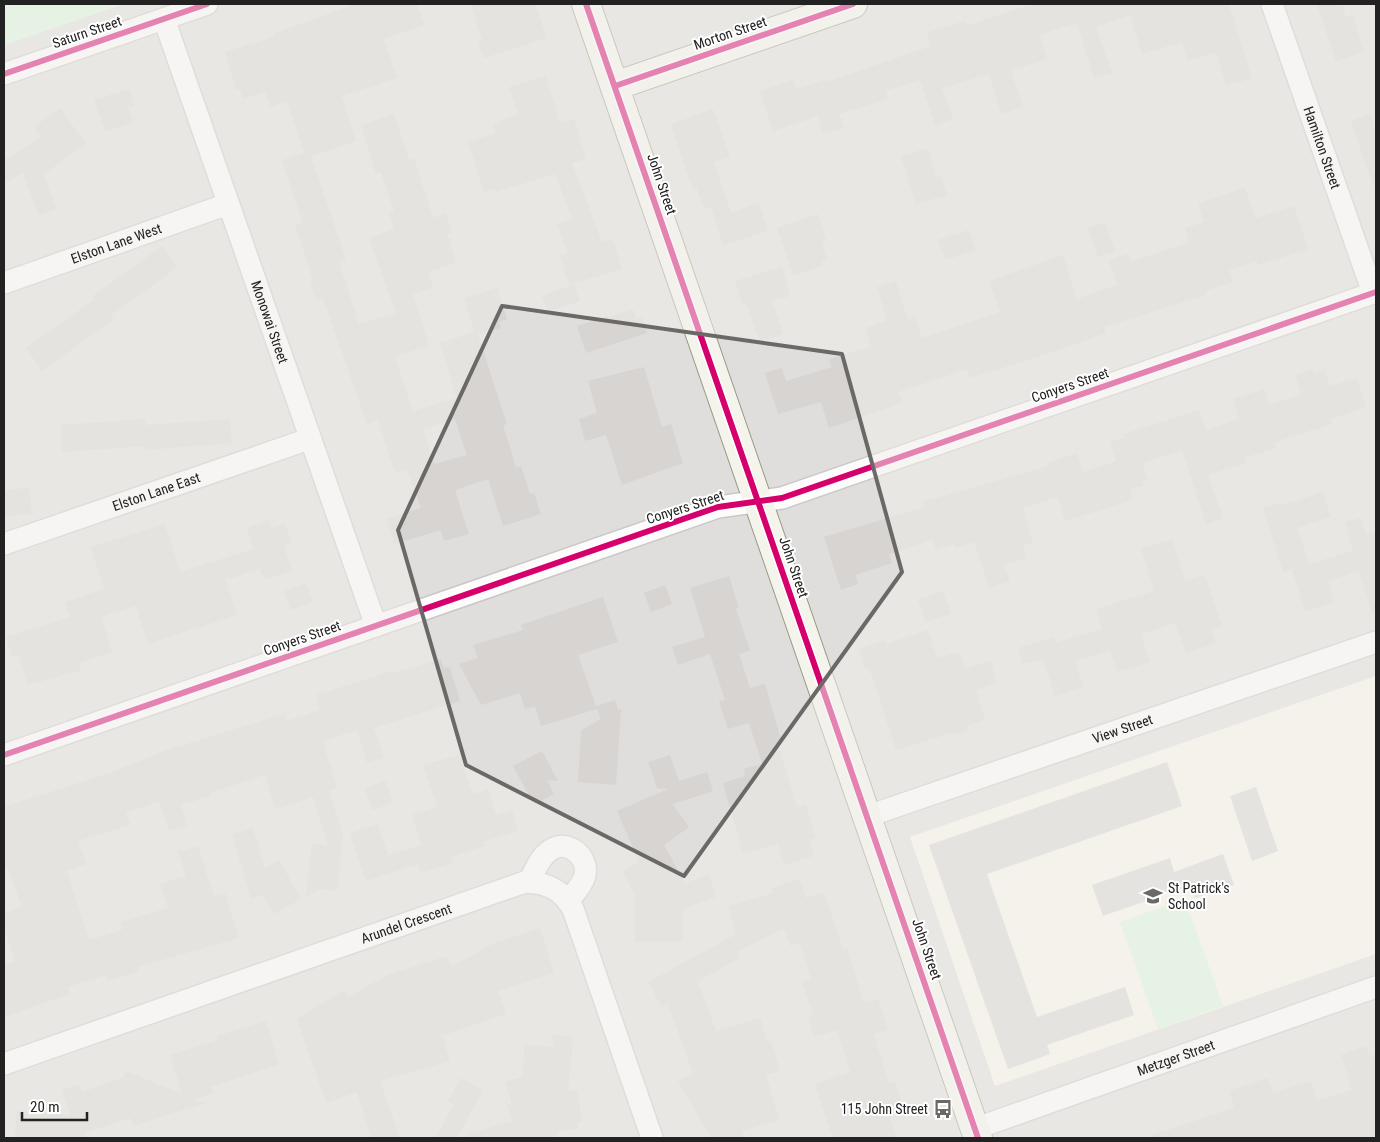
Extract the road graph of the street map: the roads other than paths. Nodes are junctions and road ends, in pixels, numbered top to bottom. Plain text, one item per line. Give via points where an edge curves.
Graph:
1 (207, 4) edge
2 (586, 4) edge
3 (854, 4) edge
4 (1272, 4) edge
5 (164, 19) junction
6 (4, 74) edge
7 (614, 86) junction
8 (228, 204) junction
9 (4, 284) edge
10 (1375, 293) edge
11 (309, 439) junction
12 (758, 501) junction
13 (4, 544) edge
14 (376, 626) junction
15 (1376, 642) edge
16 (4, 755) edge
17 (868, 816) junction
18 (529, 882) junction
19 (568, 901) junction
20 (1376, 987) edge
21 (4, 1064) edge
22 (976, 1134) edge
23 (652, 1138) edge

1 - 5 street, Saturn Street
2 - 7 street, John Street
3 - 7 street, Morton Street
4 - 10 street, Hamilton Street
5 - 6 street, Saturn Street
5 - 8 street, Monowai Street
7 - 12 street, John Street
8 - 9 street, Elston Lane West
8 - 11 street, Monowai Street
10 - 12 street, Conyers Street via 782,498
11 - 13 street, Elston Lane East
11 - 14 street, Monowai Street
12 - 14 street, Conyers Street via 718,507
12 - 17 street, John Street
14 - 16 street, Conyers Street
15 - 17 street, View Street
17 - 22 street, John Street
18 - 19 street via 553,887
18 - 19 street via 547,853 553,848 568,847 580,854 585,869 581,883
18 - 21 street, Arundel Crescent
19 - 23 street
20 - 22 street, Metzger Street

